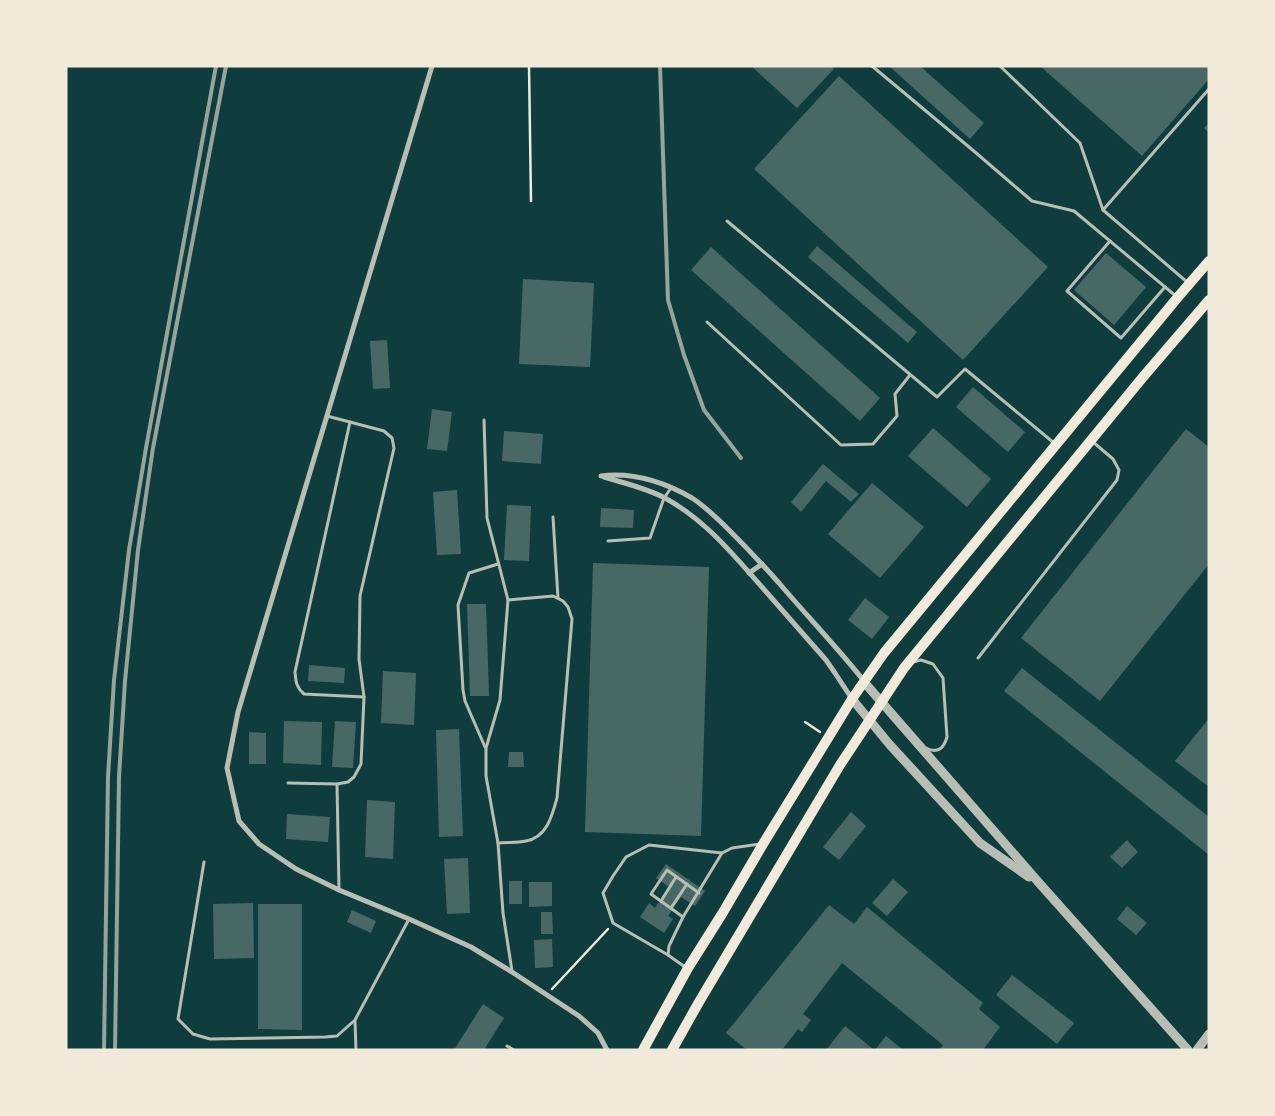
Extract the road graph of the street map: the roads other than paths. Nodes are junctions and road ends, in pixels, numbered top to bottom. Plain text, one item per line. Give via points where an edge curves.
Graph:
1 (432, 66) edge
2 (872, 66) edge
3 (1000, 66) edge
4 (1209, 89) edge
5 (1103, 210) junction
6 (727, 221) dead end
7 (1110, 241) junction
8 (1209, 262) edge
9 (1190, 284) junction
10 (1165, 287) junction
11 (1178, 297) junction
12 (1209, 300) edge
13 (707, 322) dead end
14 (910, 375) junction
15 (326, 416) junction
16 (484, 420) dead end
17 (350, 422) junction
18 (1091, 440) junction
19 (1056, 445) junction
20 (671, 488) junction
21 (664, 498) junction
22 (553, 517) dead end
23 (608, 541) dead end
24 (498, 564) junction
25 (762, 564) junction
26 (750, 573) junction
27 (558, 598) junction
28 (508, 600) junction
29 (978, 658) dead end
30 (908, 663) junction
31 (864, 682) junction
32 (364, 697) junction
33 (852, 699) junction
34 (881, 701) junction
35 (869, 720) junction
36 (911, 737) junction
37 (486, 748) junction
38 (288, 782) dead end
39 (337, 784) junction
40 (498, 843) junction
41 (763, 844) junction
42 (722, 853) junction
43 (204, 862) dead end
44 (676, 877) junction
45 (687, 884) junction
46 (1040, 884) junction
47 (339, 890) junction
48 (699, 893) junction
49 (660, 901) junction
50 (671, 908) junction
51 (683, 918) junction
52 (409, 919) junction
53 (668, 955) junction
54 (688, 968) junction
55 (512, 972) junction
56 (355, 1020) junction
57 (1209, 1034) edge
58 (507, 1046) dead end
59 (356, 1050) edge
60 (514, 1050) edge
61 (607, 1050) edge
62 (642, 1050) edge
63 (672, 1050) edge
64 (1188, 1050) edge
65 (1197, 1050) edge

1 - 15 street
2 - 7 lane via 1032,201 1074,211
3 - 5 lane via 1080,143
4 - 5 lane
5 - 9 lane
6 - 14 lane
7 - 10 lane
7 - 10 lane via 1067,291 1121,338
8 - 9 main road
9 - 11 main road
10 - 11 lane
11 - 19 main road
12 - 18 main road
13 - 14 lane via 841,445 873,444 897,416 895,394
14 - 19 lane via 937,398 965,369
15 - 17 lane
15 - 47 street via 238,712 228,768 239,821 259,844 296,869
16 - 24 lane via 487,518
17 - 32 lane via 384,430 392,438 394,448 360,596 359,659
17 - 32 lane via 295,672 298,688 304,694
18 - 29 lane via 1113,459 1119,470 1117,480
18 - 30 main road
19 - 31 main road
20 - 21 lane
20 - 21 street via 629,474 601,476
20 - 25 street via 712,513
21 - 23 lane via 650,538
21 - 26 street via 701,522
22 - 27 lane
24 - 28 lane
24 - 37 lane via 469,573 458,605 462,690
25 - 26 street
25 - 31 street
26 - 33 street via 826,660
27 - 28 lane
27 - 40 lane via 564,601 572,619 557,798 551,820 541,835 528,841
28 - 37 lane via 500,700
30 - 34 main road
30 - 36 lane via 922,660 933,664 943,678 947,738 944,746 929,750
31 - 33 main road
31 - 34 street
32 - 39 lane via 361,764 348,782
33 - 35 street
33 - 41 main road
34 - 35 main road
34 - 36 street
35 - 46 street via 980,843
35 - 63 main road
36 - 46 street
37 - 40 lane via 486,776
38 - 39 lane
39 - 47 lane
40 - 55 lane
41 - 42 lane via 732,848
41 - 54 main road
42 - 48 lane
42 - 53 lane via 649,845 626,857 603,893 613,923
43 - 56 lane via 178,1019 193,1034 210,1039 325,1038 337,1036
44 - 45 lane
44 - 49 lane
44 - 49 lane via 667,870 651,894
45 - 48 lane
45 - 50 lane
46 - 64 street
47 - 52 street
48 - 51 lane
49 - 50 lane
50 - 51 lane
51 - 53 lane
52 - 55 street via 470,947
52 - 56 lane
53 - 54 lane
54 - 62 main road
55 - 61 street via 598,1032
56 - 59 lane
57 - 65 street
58 - 60 lane

